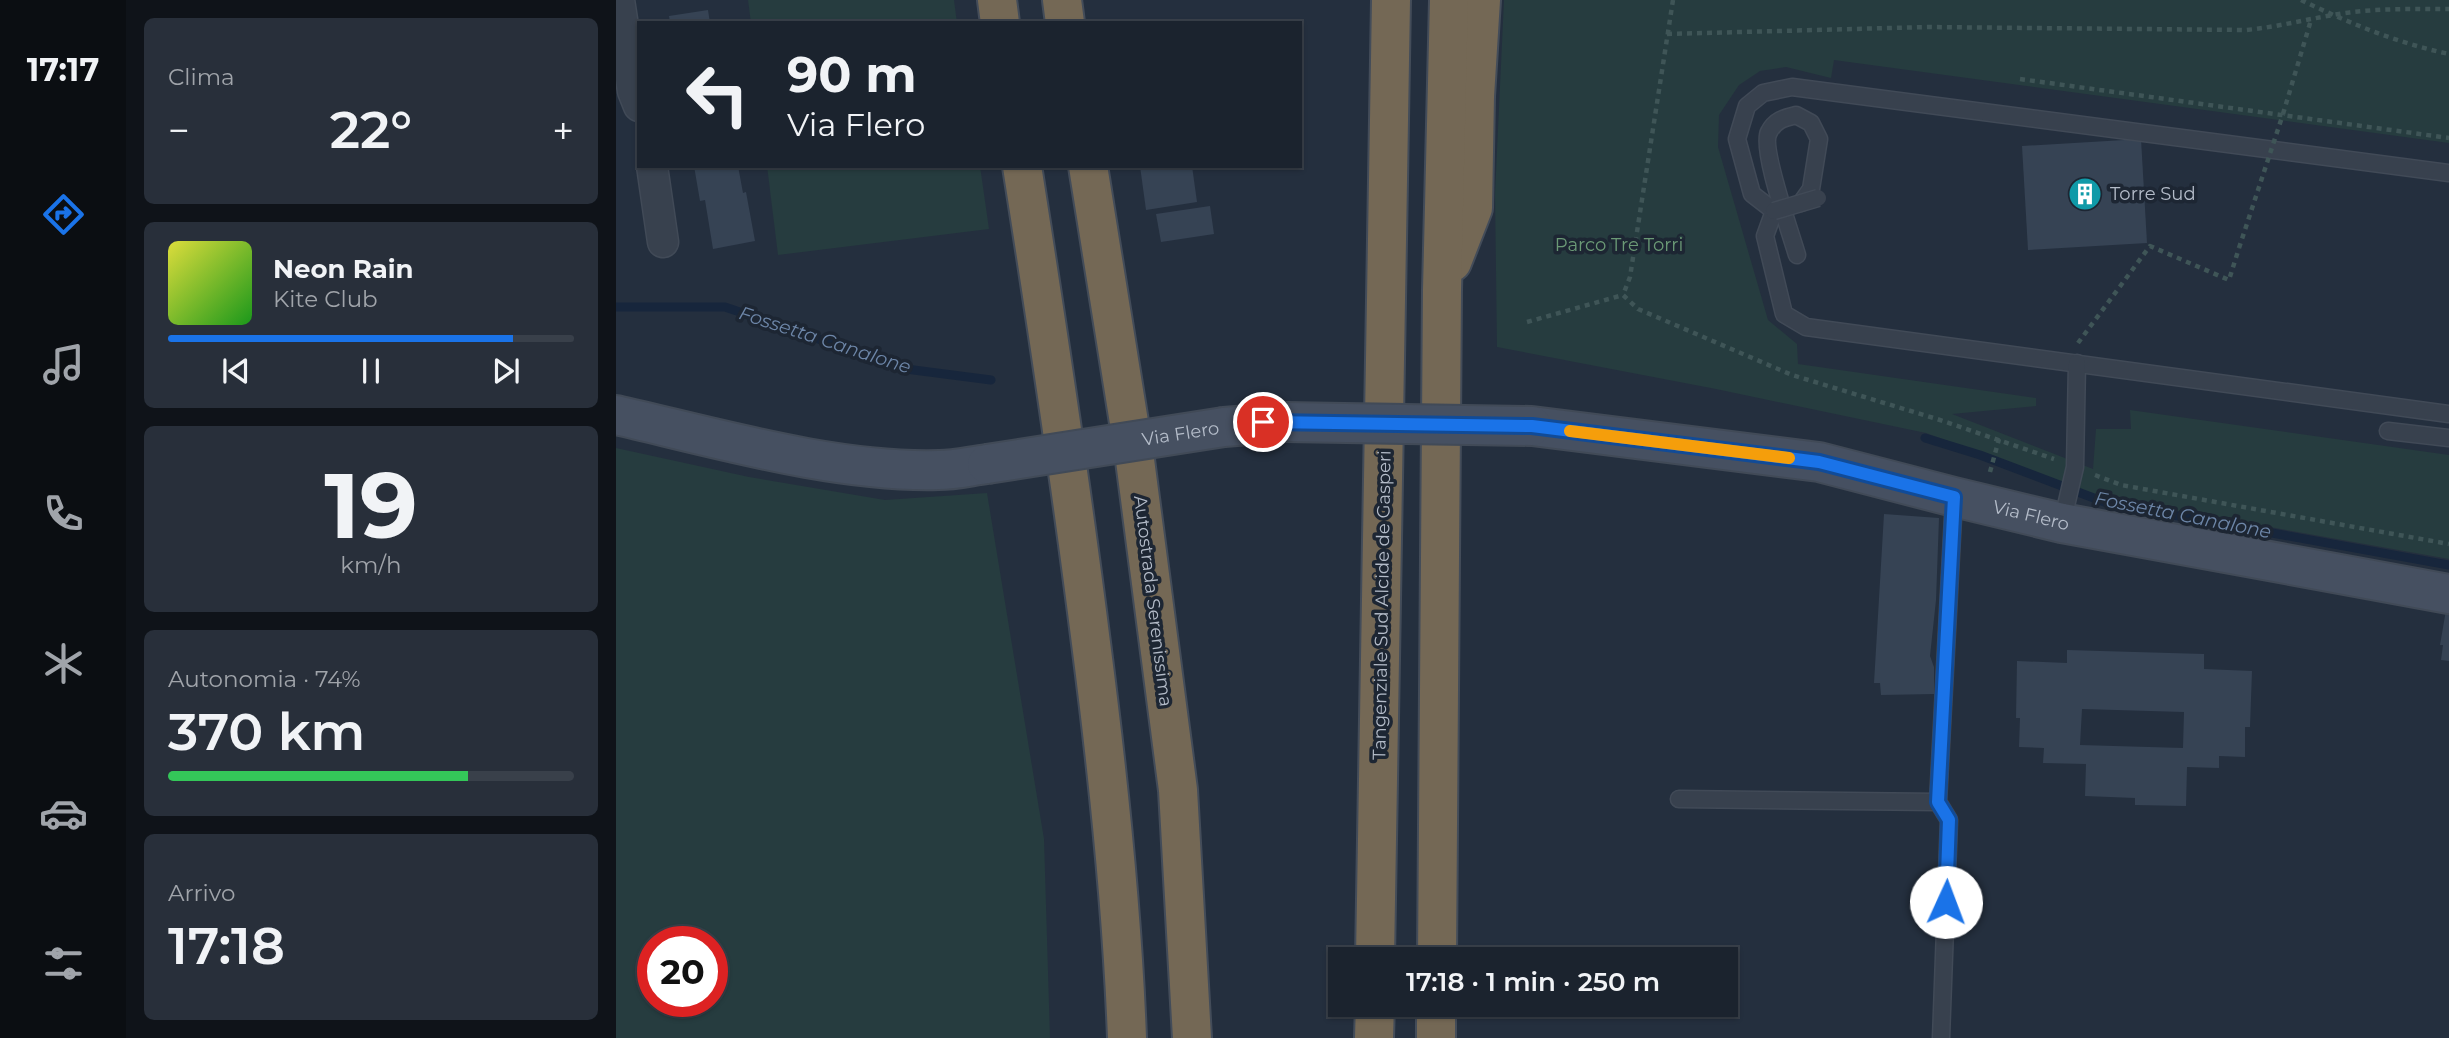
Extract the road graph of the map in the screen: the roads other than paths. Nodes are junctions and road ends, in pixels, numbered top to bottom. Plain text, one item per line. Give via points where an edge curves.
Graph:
1 (619, 0) edge
2 (997, 0) edge
3 (1062, 0) edge
4 (1391, 0) edge
5 (1449, 0) edge
6 (1481, 0) edge
7 (1000, 21) edge
8 (1065, 21) edge
9 (629, 96) edge
10 (652, 168) edge
11 (1023, 168) edge
12 (1088, 168) edge
13 (2449, 173) edge
14 (1818, 198) dead end
15 (1801, 203) junction
16 (1774, 211) junction
17 (663, 242) dead end
18 (1797, 255) dead end
19 (1442, 290) junction
20 (2077, 363) junction
21 (2449, 414) edge
22 (616, 415) edge
23 (2388, 430) dead end
24 (2449, 438) edge
25 (1954, 497) junction
26 (2062, 523) junction
27 (2449, 594) edge
28 (1679, 799) dead end
29 (1938, 802) junction
30 (1375, 947) edge
31 (1437, 947) edge
32 (1375, 1017) edge
33 (1436, 1017) edge
34 (1127, 1038) edge
35 (1192, 1038) edge
36 (1374, 1038) edge
37 (1436, 1038) edge
38 (1941, 1038) edge

1 - 9 street
2 - 7 highway
3 - 8 highway
4 - 30 highway, Tangenziale Sud Alcide de Gasperi
5 - 19 highway
6 - 19 highway via 1473,208
10 - 17 street
11 - 34 highway via 1069,470 1110,794
12 - 35 highway, Autostrada Serenissima via 1135,460 1178,790
13 - 16 lane via 1792,87 1763,93 1747,106 1737,139 1752,194
14 - 15 lane, bridge
15 - 16 lane, bridge
15 - 18 lane via 1811,189 1819,139 1811,123 1796,115 1779,120 1767,134 1767,152
16 - 20 lane via 1765,236 1784,314 1806,327
19 - 31 highway
20 - 21 lane
20 - 26 lane via 2075,467
22 - 25 street, Via Flero, bridge via 830,462 940,470 1285,422 1532,426 1819,462
23 - 24 lane
25 - 26 street, Via Flero
25 - 29 lane
26 - 27 street, Via Flero
28 - 29 lane
29 - 38 lane via 1949,820
32 - 36 highway
33 - 37 highway

